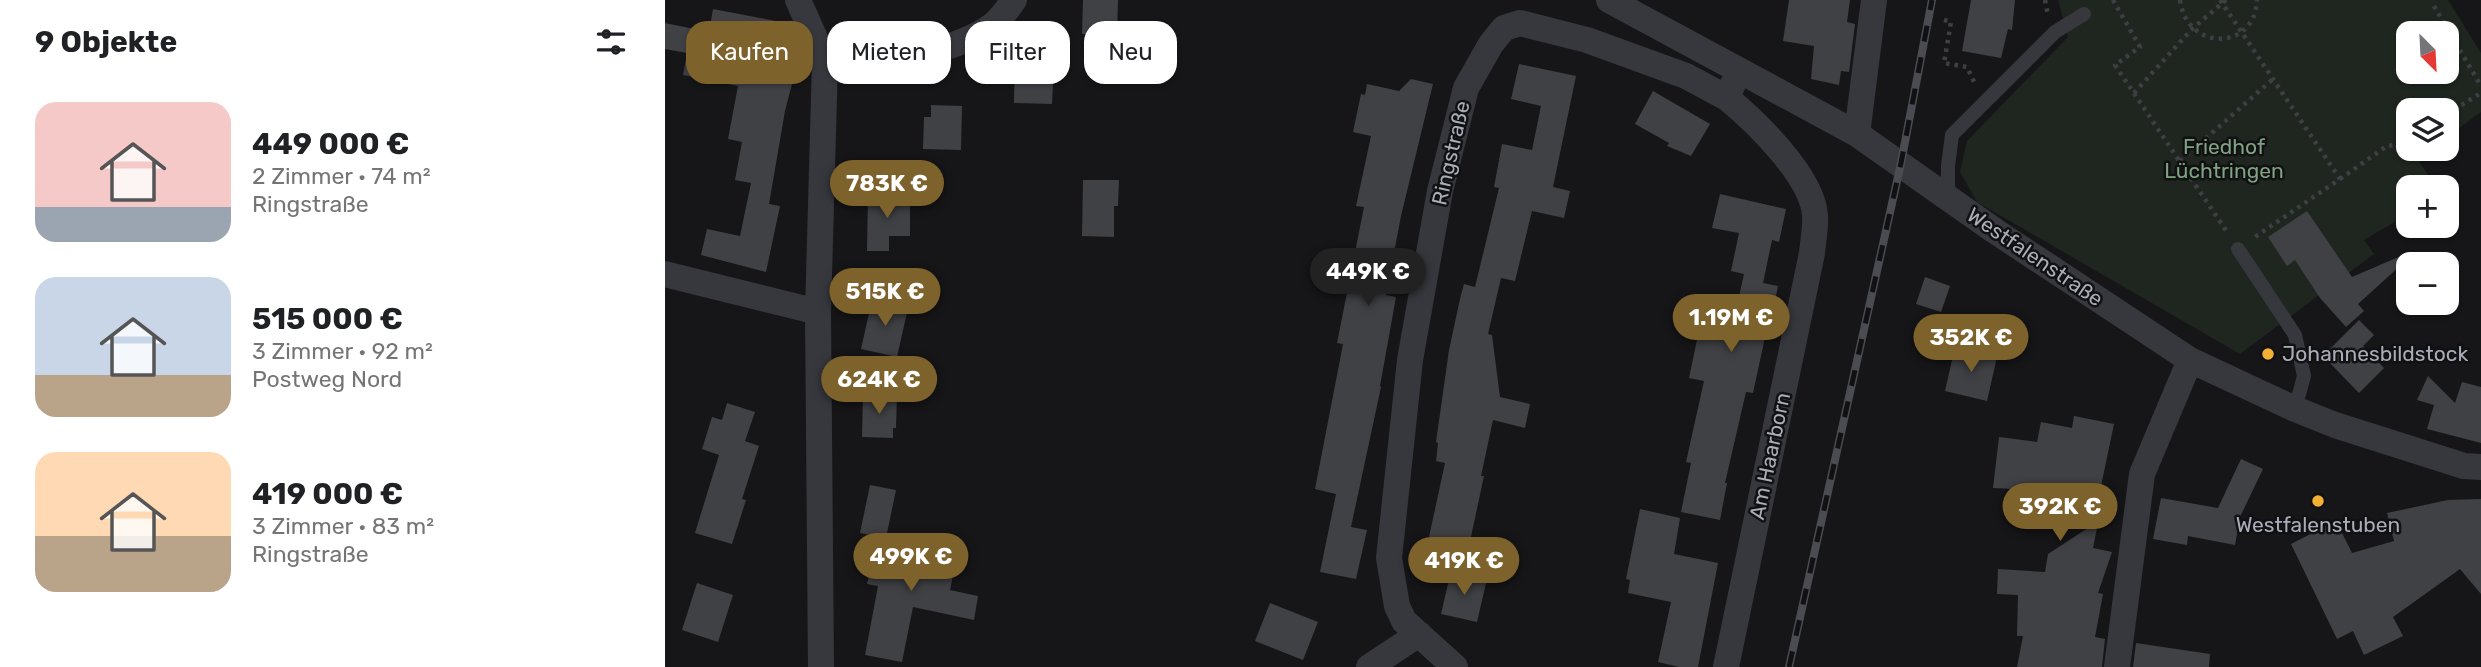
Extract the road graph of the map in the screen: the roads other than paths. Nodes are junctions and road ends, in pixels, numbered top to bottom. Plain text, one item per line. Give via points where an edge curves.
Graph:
1 (798, 0) edge
2 (1014, 0) edge
3 (1609, 0) edge
4 (1874, 0) edge
5 (2084, 14) dead end
6 (825, 61) junction
7 (1738, 69) junction
8 (1727, 98) junction
9 (1857, 134) junction
10 (1948, 198) junction
11 (2238, 249) road end
12 (665, 274) edge
13 (818, 312) junction
14 (2190, 360) junction
15 (2295, 409) junction
16 (2481, 467) edge
17 (1419, 634) junction
18 (821, 667) edge
19 (1370, 667) edge
20 (1455, 667) edge
21 (1726, 667) edge
22 (2117, 667) edge

1 - 6 street
2 - 6 street via 995,24 955,45 907,55
3 - 7 street, Westfalenstraße
4 - 9 street
5 - 10 lane via 2055,32 1952,135
6 - 13 street
7 - 8 street
7 - 9 street, Westfalenstraße
8 - 17 street, Ringstraße via 1686,76 1587,40 1520,23 1504,28 1491,44 1466,88 1440,191 1410,360 1389,558 1397,606 1404,621
8 - 21 street, Am Haarborn via 1791,162 1815,213 1812,253
9 - 10 street, Westfalenstraße
10 - 14 street, Westfalenstraße
11 - 15 lane via 2295,335 2304,376
12 - 13 street
13 - 18 street
14 - 15 street, Westfalenstraße
14 - 22 street via 2142,474
15 - 16 street, Westfalenstraße via 2464,466
17 - 19 street
17 - 20 street, Ringstraße

